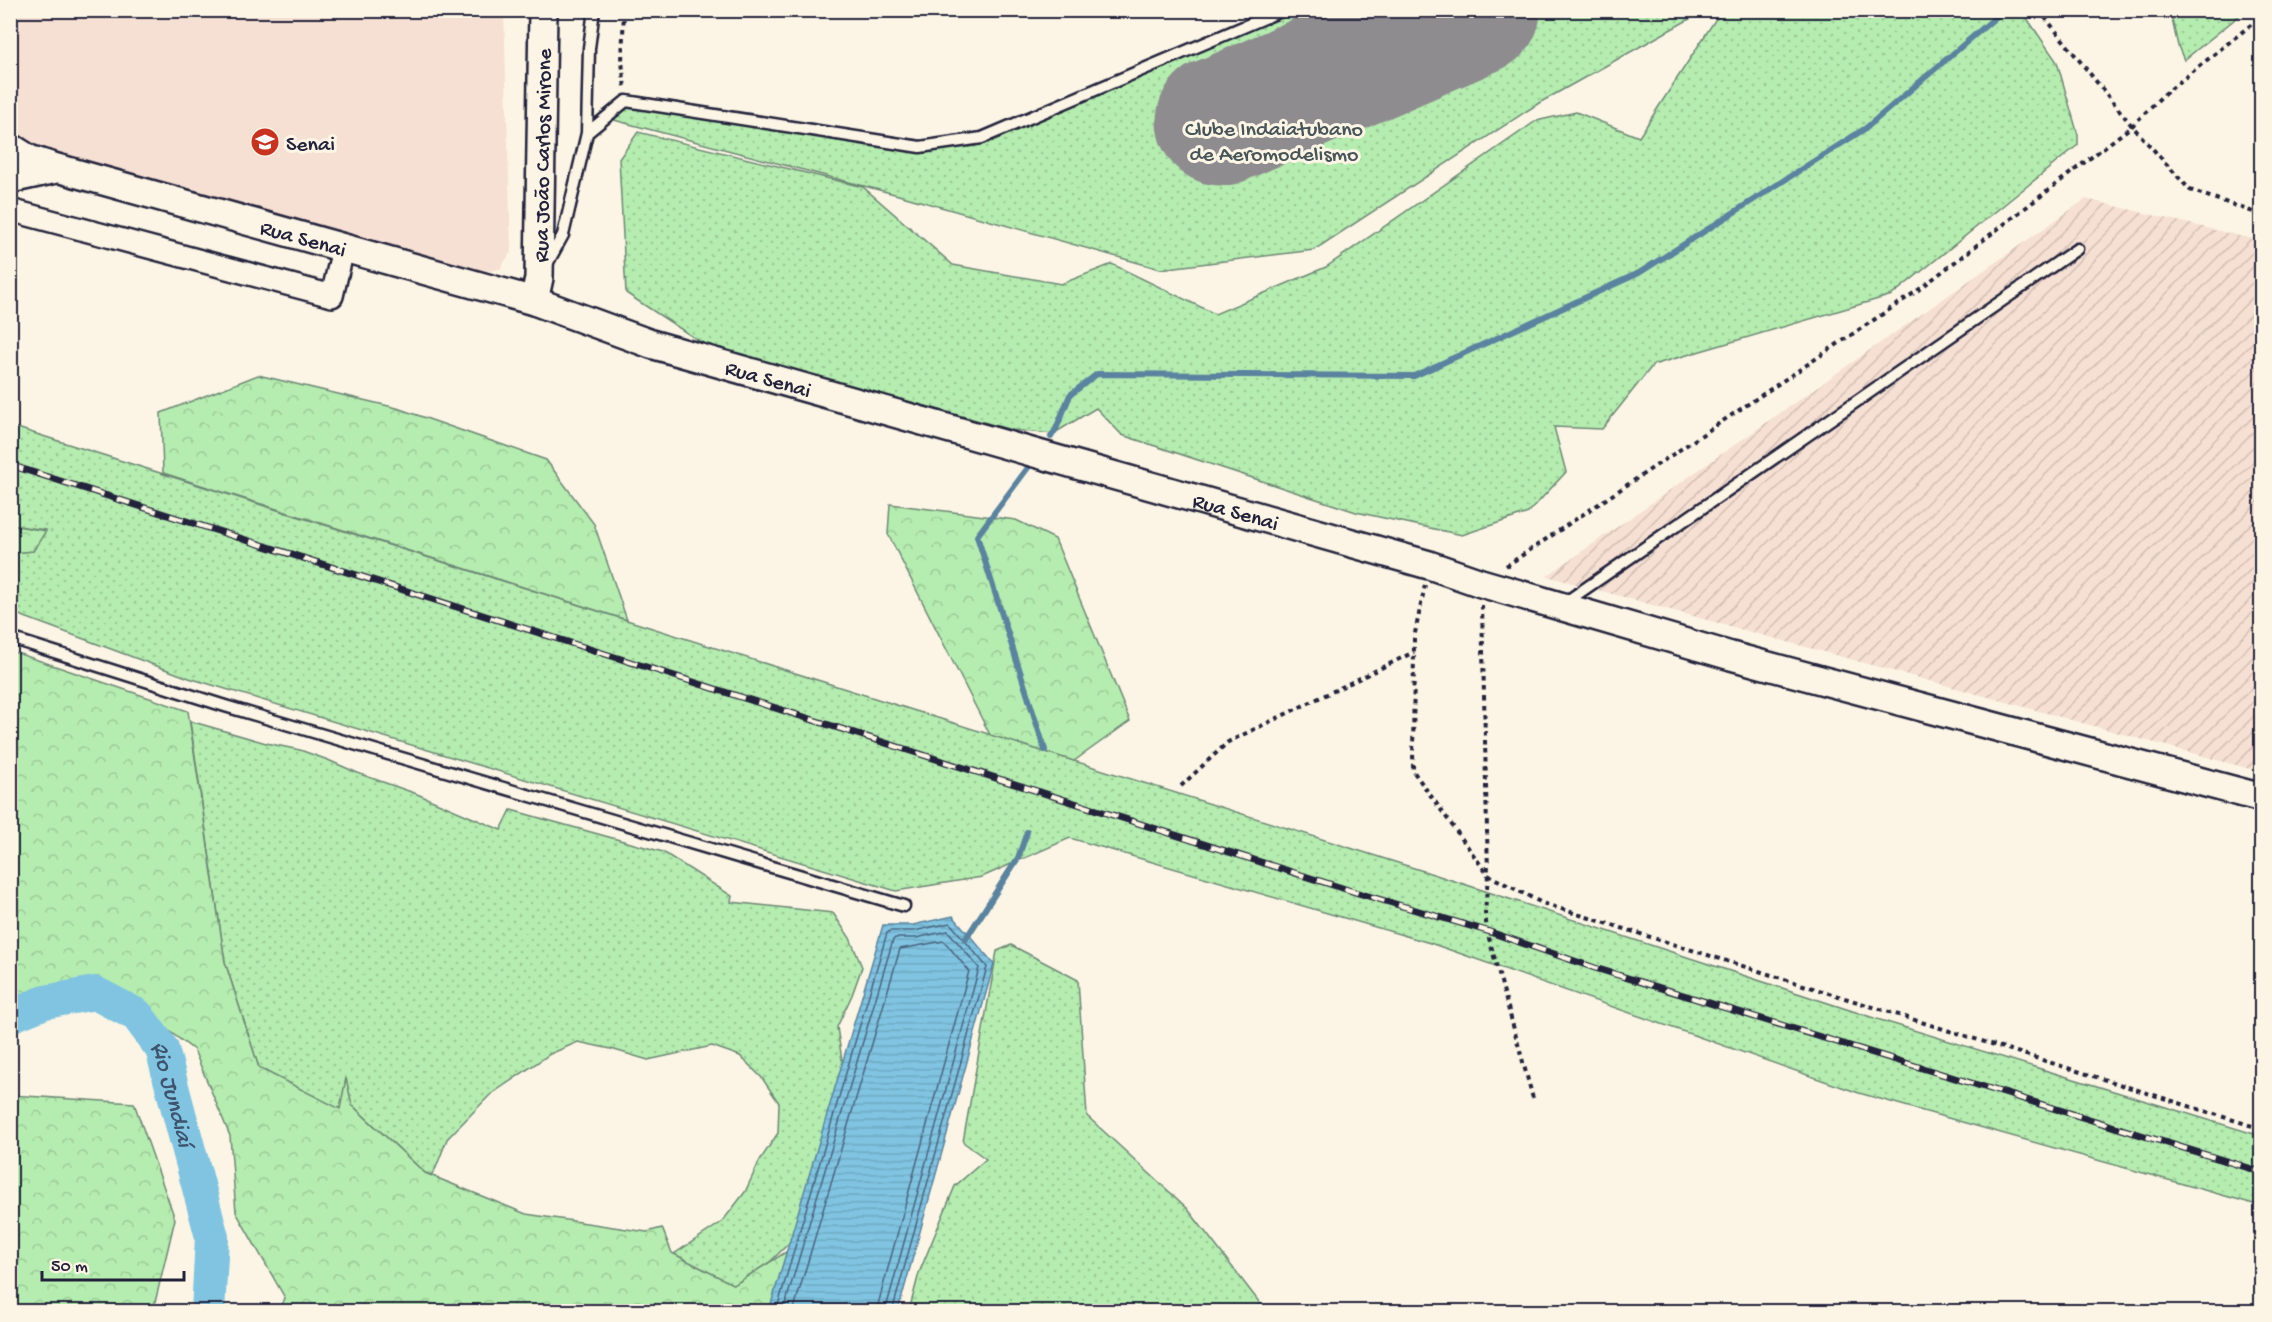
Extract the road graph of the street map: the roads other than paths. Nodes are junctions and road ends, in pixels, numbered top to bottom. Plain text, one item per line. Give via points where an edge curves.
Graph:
1 (543, 10) edge
2 (594, 10) edge
3 (1283, 10) edge
4 (587, 133) junction
5 (10, 147) edge
6 (57, 168) junction
7 (10, 178) edge
8 (10, 210) edge
9 (343, 249) junction
10 (2077, 249) dead end
11 (537, 289) junction
12 (1560, 606) junction
13 (10, 638) edge
14 (2262, 798) edge
15 (904, 906) dead end

1 - 11 street, Rua João Carlos Mirone
2 - 4 lane
3 - 4 lane via 982,138 920,147 626,101
4 - 11 lane via 563,236
5 - 6 street, Rua Senai via 29,159
6 - 7 street, Rua Senai
6 - 9 street, Rua Senai
8 - 9 street via 332,296
9 - 11 street, Rua Senai
10 - 12 lane
11 - 12 street, Rua Senai via 651,344 1429,565
12 - 14 street, Rua Senai via 1731,656
13 - 15 lane via 225,706

